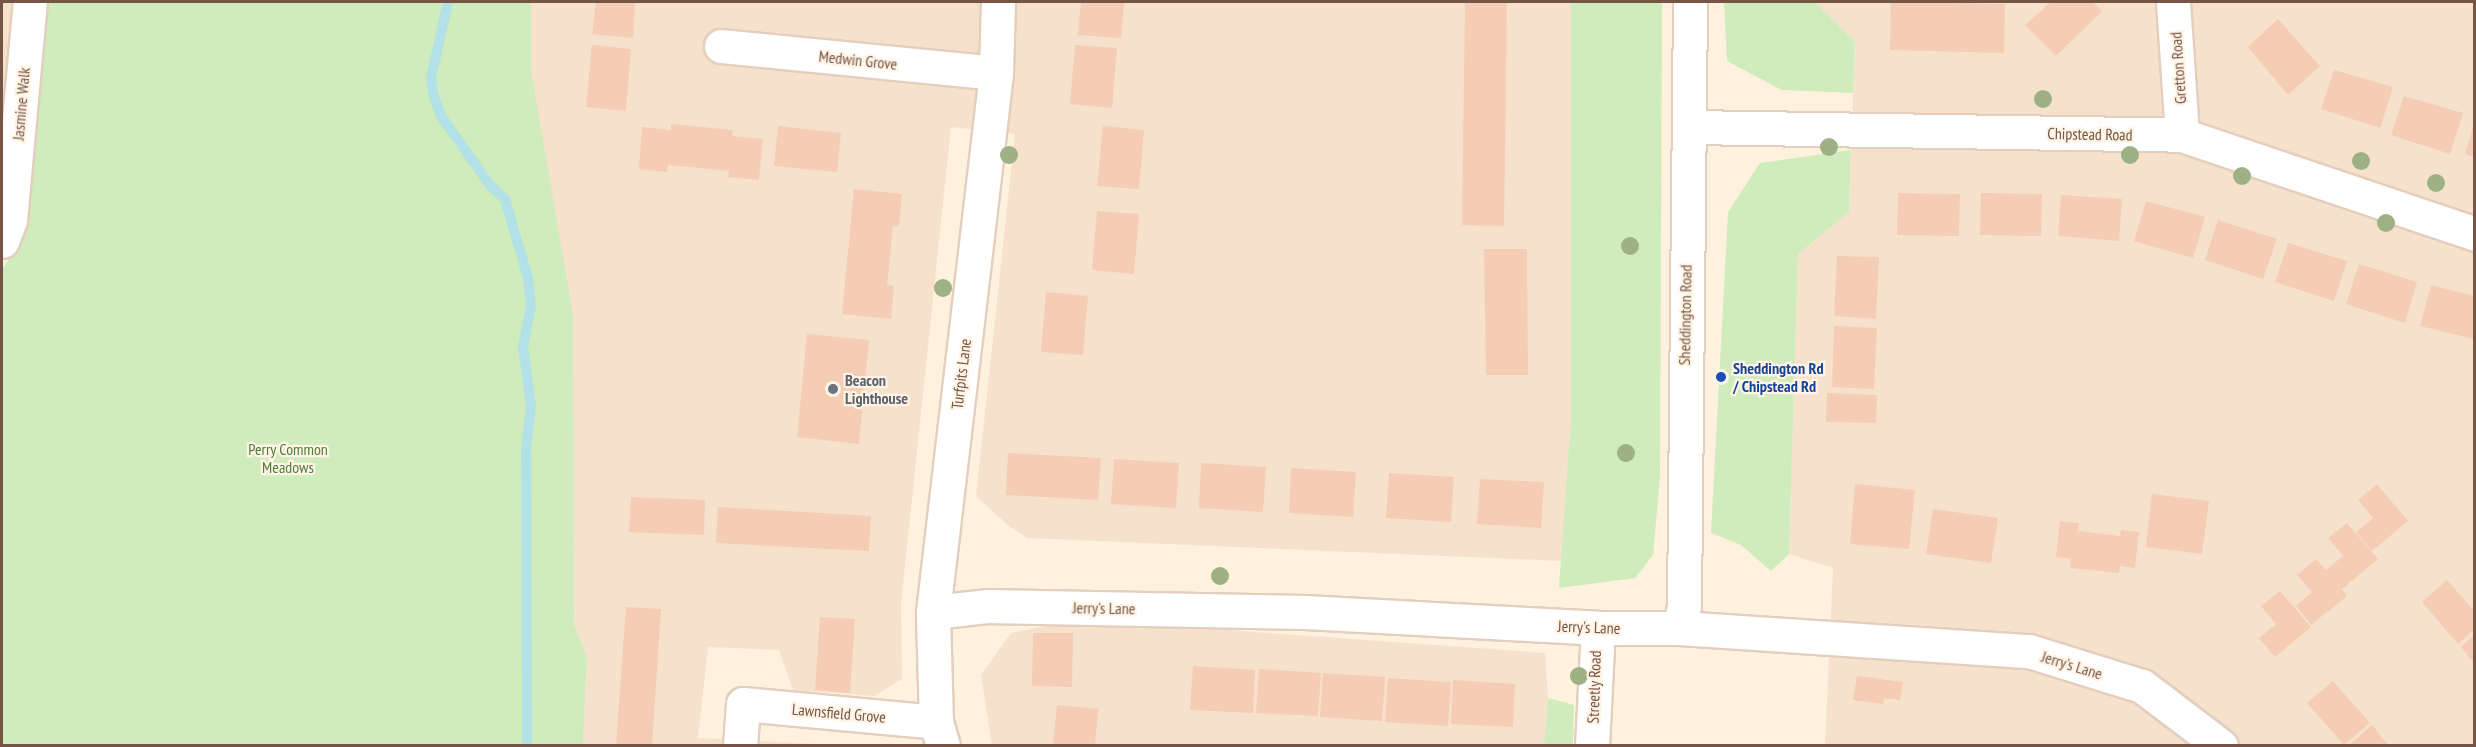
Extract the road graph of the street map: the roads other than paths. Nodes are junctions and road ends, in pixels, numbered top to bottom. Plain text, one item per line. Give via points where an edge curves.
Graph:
1 (30, 2) edge
2 (998, 2) edge
3 (1690, 2) edge
4 (2173, 2) edge
5 (721, 46) dead end
6 (996, 73) junction
7 (1689, 127) junction
8 (2182, 135) junction
9 (2475, 233) edge
10 (2, 241) edge
11 (933, 612) junction
12 (1598, 628) junction
13 (1680, 628) junction
14 (939, 734) edge
15 (740, 746) edge
16 (1592, 746) edge
17 (2221, 746) edge

1 - 10 street, Jasmine Walk via 10,220
2 - 6 street, Turfpits Lane
3 - 7 street, Sheddington Road
4 - 8 street, Gretton Road
5 - 6 street, Medwin Grove
6 - 11 street, Turfpits Lane
7 - 8 street, Chipstead Road
7 - 13 street, Sheddington Road via 1684,605
8 - 9 street, Chipstead Road
11 - 12 street, Jerry's Lane via 987,606 1305,612
11 - 14 street, Turfpits Lane
12 - 13 street, Jerry's Lane
12 - 16 street, Streetly Road
13 - 17 street, Jerry's Lane via 2029,651 2142,686
14 - 15 street, Lawnsfield Grove via 742,704

